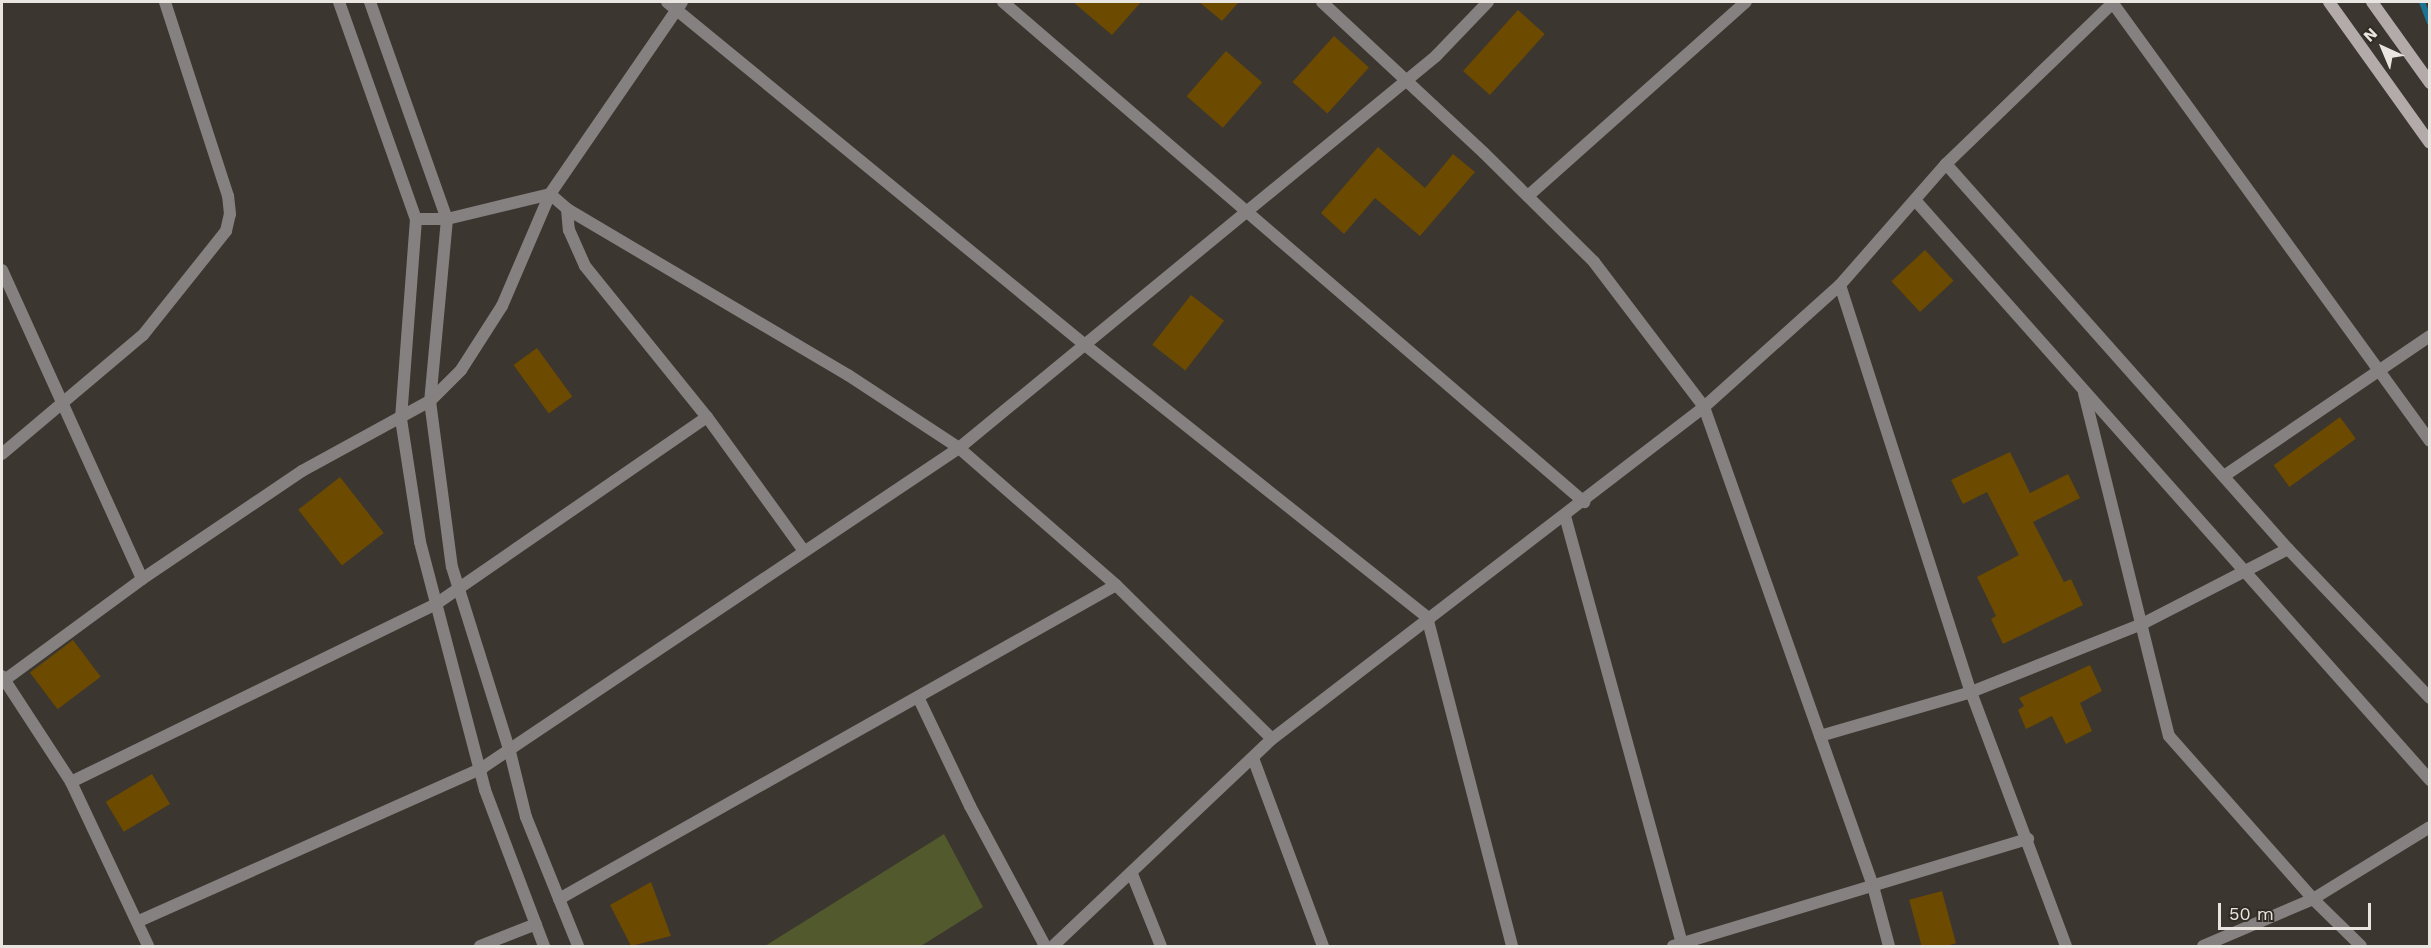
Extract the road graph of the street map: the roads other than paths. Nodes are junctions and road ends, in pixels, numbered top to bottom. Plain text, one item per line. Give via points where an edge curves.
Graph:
1 (165, 2) edge
2 (339, 2) edge
3 (370, 2) edge
4 (1003, 2) edge
5 (1322, 2) edge
6 (1488, 2) edge
7 (1746, 2) edge
8 (2113, 2) edge
9 (2329, 2) edge
10 (2372, 2) edge
11 (675, 5) edge
12 (1407, 80) junction
13 (2430, 83) edge
14 (2430, 142) edge
15 (1946, 164) junction
16 (550, 194) junction
17 (1527, 196) junction
18 (1915, 200) junction
19 (567, 209) junction
20 (1245, 213) junction
21 (416, 219) junction
22 (447, 219) junction
23 (2, 270) edge
24 (1840, 285) junction
25 (2430, 336) edge
26 (1085, 345) junction
27 (2378, 370) junction
28 (2083, 389) junction
29 (430, 401) junction
30 (63, 404) junction
31 (1704, 407) junction
32 (707, 417) junction
33 (401, 419) junction
34 (2430, 441) edge
35 (959, 448) junction
36 (2, 454) edge
37 (2224, 476) junction
38 (1584, 502) junction
39 (1565, 516) junction
40 (2288, 549) junction
41 (804, 551) junction
42 (2247, 570) junction
43 (142, 579) junction
44 (1116, 585) junction
45 (458, 588) junction
46 (436, 604) junction
47 (1427, 617) junction
48 (2144, 624) junction
49 (2, 679) edge
50 (1971, 692) junction
51 (2430, 698) edge
52 (919, 699) junction
53 (1820, 736) junction
54 (1272, 739) junction
55 (510, 752) junction
56 (1252, 758) junction
57 (482, 768) junction
58 (2430, 780) edge
59 (71, 782) junction
60 (2430, 827) edge
61 (2028, 839) junction
62 (1132, 874) junction
63 (1873, 886) junction
64 (559, 899) junction
65 (2313, 899) junction
66 (139, 921) junction
67 (536, 924) junction
68 (148, 946) edge
69 (480, 946) edge
70 (544, 946) edge
71 (578, 946) edge
72 (1045, 946) edge
73 (1053, 946) edge
74 (1161, 946) edge
75 (1323, 946) edge
76 (1512, 946) edge
77 (1680, 946) edge
78 (1889, 946) edge
79 (2066, 946) edge
80 (2204, 946) edge
81 (2361, 946) edge

1 - 30 street via 228,196 229,222 143,335
2 - 21 street
3 - 22 street
4 - 20 street
5 - 12 street
6 - 12 street
7 - 17 street
8 - 15 street
8 - 27 street
9 - 14 main road
10 - 13 main road
11 - 16 street
11 - 26 street
12 - 17 street
12 - 20 street
15 - 18 street
15 - 37 street
16 - 19 street
16 - 22 street
16 - 29 street via 502,306 461,370
17 - 31 street via 1594,262
18 - 24 street
18 - 28 street
19 - 32 street via 569,230 585,266
19 - 35 street via 848,375
20 - 26 street
20 - 38 street
21 - 22 street
21 - 33 street
22 - 29 street
23 - 30 street
24 - 31 street
24 - 50 street
25 - 27 street
26 - 35 street
26 - 47 street
27 - 34 street
27 - 37 street
28 - 42 street
28 - 48 street
29 - 33 street
29 - 45 street
30 - 36 street
30 - 43 street
31 - 38 street
31 - 53 street
32 - 41 street
32 - 45 street
33 - 43 street via 302,471
33 - 46 street via 420,542
35 - 41 street
35 - 44 street
37 - 40 street
38 - 39 street
39 - 47 street
39 - 77 street
40 - 42 street
40 - 51 street
41 - 55 street
42 - 48 street
42 - 58 street
43 - 49 street
44 - 52 street
44 - 54 street
45 - 46 street
45 - 55 street
46 - 57 street
46 - 59 street
47 - 54 street
47 - 76 street
48 - 50 street
48 - 65 street via 2169,736
49 - 59 street
50 - 53 street
50 - 61 street
52 - 64 street
52 - 72 street via 970,806
53 - 63 street
54 - 56 street
55 - 57 street
55 - 64 street via 526,817
56 - 62 street
56 - 75 street
57 - 66 street
57 - 67 street via 485,790
59 - 66 street
60 - 65 street
61 - 63 street
61 - 79 street
62 - 73 street
62 - 74 street
63 - 77 street
63 - 78 street
64 - 71 street
65 - 80 street
65 - 81 street
66 - 68 street
67 - 69 street
67 - 70 street

